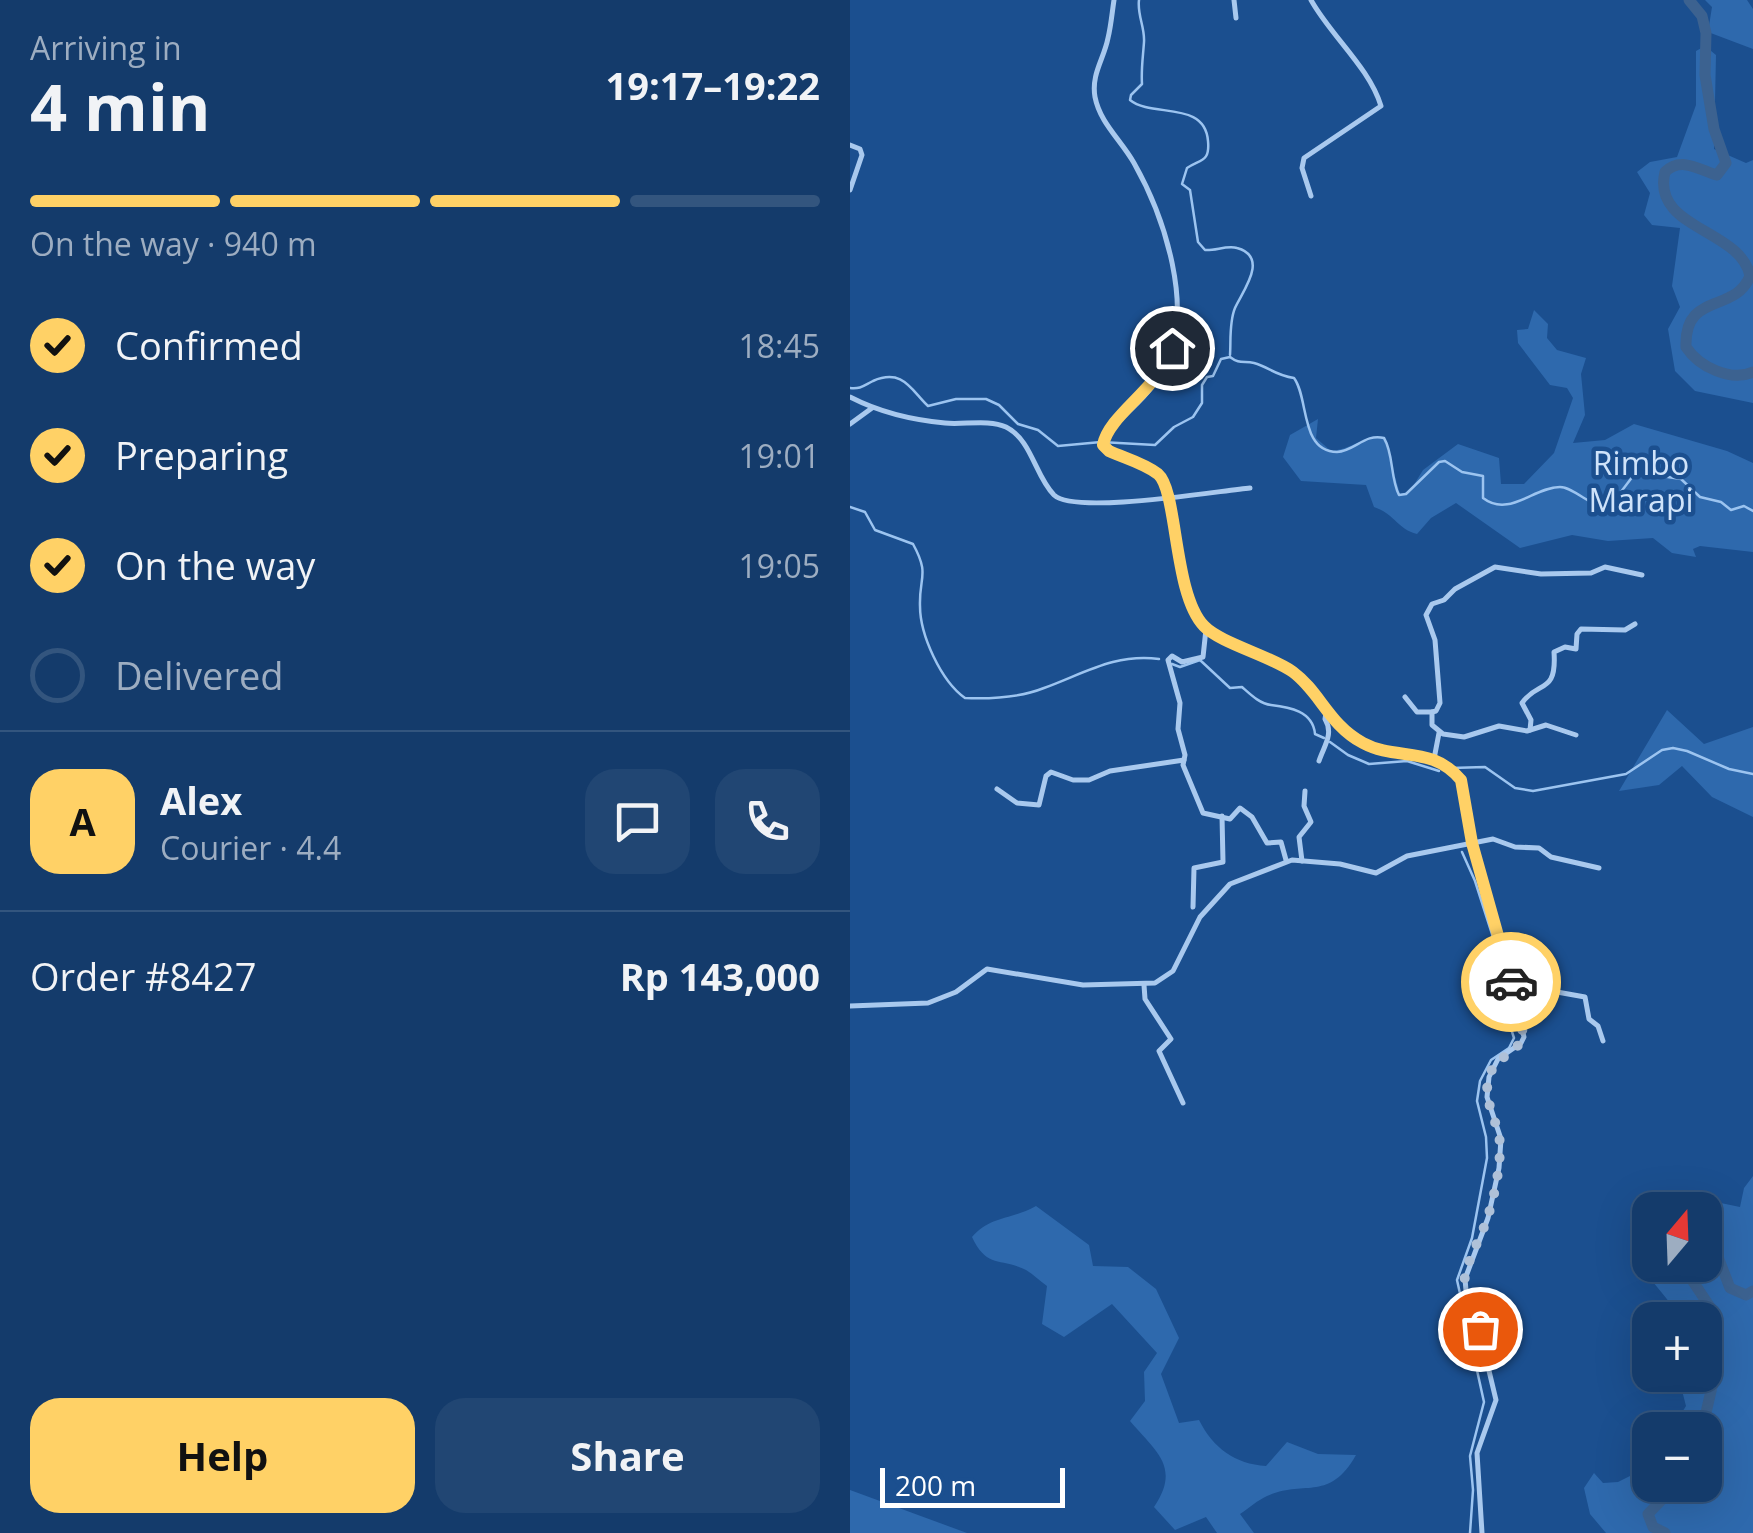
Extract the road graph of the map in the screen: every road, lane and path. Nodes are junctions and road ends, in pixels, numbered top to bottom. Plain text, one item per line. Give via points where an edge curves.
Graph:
1 (1114, 0) edge
2 (1234, 0) edge
3 (1311, 0) edge
4 (1236, 18) dead end
5 (850, 145) edge
6 (850, 190) edge
7 (1312, 196) dead end
8 (850, 397) edge
9 (872, 408) junction
10 (850, 424) edge
11 (1250, 488) dead end
12 (1168, 496) junction
13 (1642, 575) dead end
14 (1635, 624) dead end
15 (1206, 629) junction
16 (1405, 697) dead end
17 (1432, 712) junction
18 (1326, 713) junction
19 (1530, 730) junction
20 (1439, 733) junction
21 (1576, 735) dead end
22 (1184, 760) junction
23 (1434, 760) junction
24 (1319, 761) dead end
25 (997, 789) dead end
26 (1306, 791) dead end
27 (1222, 816) junction
28 (1472, 843) junction
29 (1286, 860) junction
30 (1302, 860) junction
31 (1599, 868) dead end
32 (1193, 906) dead end
33 (1510, 975) junction
34 (1144, 985) junction
35 (850, 1006) edge
36 (1603, 1041) dead end
37 (1183, 1103) dead end
38 (1482, 1533) edge

1 - 12 street via 1094,91 1154,209 1178,303 1166,366 1103,445 1155,472
2 - 4 street
3 - 7 street via 1381,106 1304,158
5 - 6 street via 862,155
8 - 9 street
9 - 10 street
9 - 12 street via 1005,426 1052,492 1065,500 1126,503
11 - 12 street
12 - 15 street via 1180,567
13 - 17 street via 1605,567 1592,574 1541,574 1495,567 1454,589 1426,615 1440,703
14 - 19 street via 1625,630 1581,629 1576,649 1555,652 1550,680 1522,702
15 - 18 street via 1295,673
15 - 22 street via 1202,658 1168,660 1180,703
16 - 17 street via 1417,712
17 - 20 street
18 - 23 street via 1364,744
18 - 24 street via 1330,729
19 - 20 street via 1499,726 1470,736
19 - 21 street via 1548,725
20 - 23 street
22 - 25 street via 1089,780 1051,772 1039,805 1017,803
22 - 27 street via 1200,808
23 - 28 street via 1461,780
26 - 30 street via 1311,822 1299,838
27 - 29 street via 1230,819 1240,808 1267,844 1281,842
27 - 32 street via 1223,862 1194,868
28 - 30 street via 1407,856 1376,872
28 - 31 street via 1496,839
28 - 33 street
29 - 30 street
29 - 34 street via 1226,886 1200,917 1173,971
33 - 36 street via 1555,974 1557,992 1585,998 1588,1019
33 - 38 street via 1524,1037 1498,1059 1489,1077 1487,1097 1501,1139 1499,1168 1465,1279 1496,1400 1477,1452
34 - 35 street via 1083,985 987,968 928,1003
34 - 37 street via 1145,999 1170,1039 1159,1051

